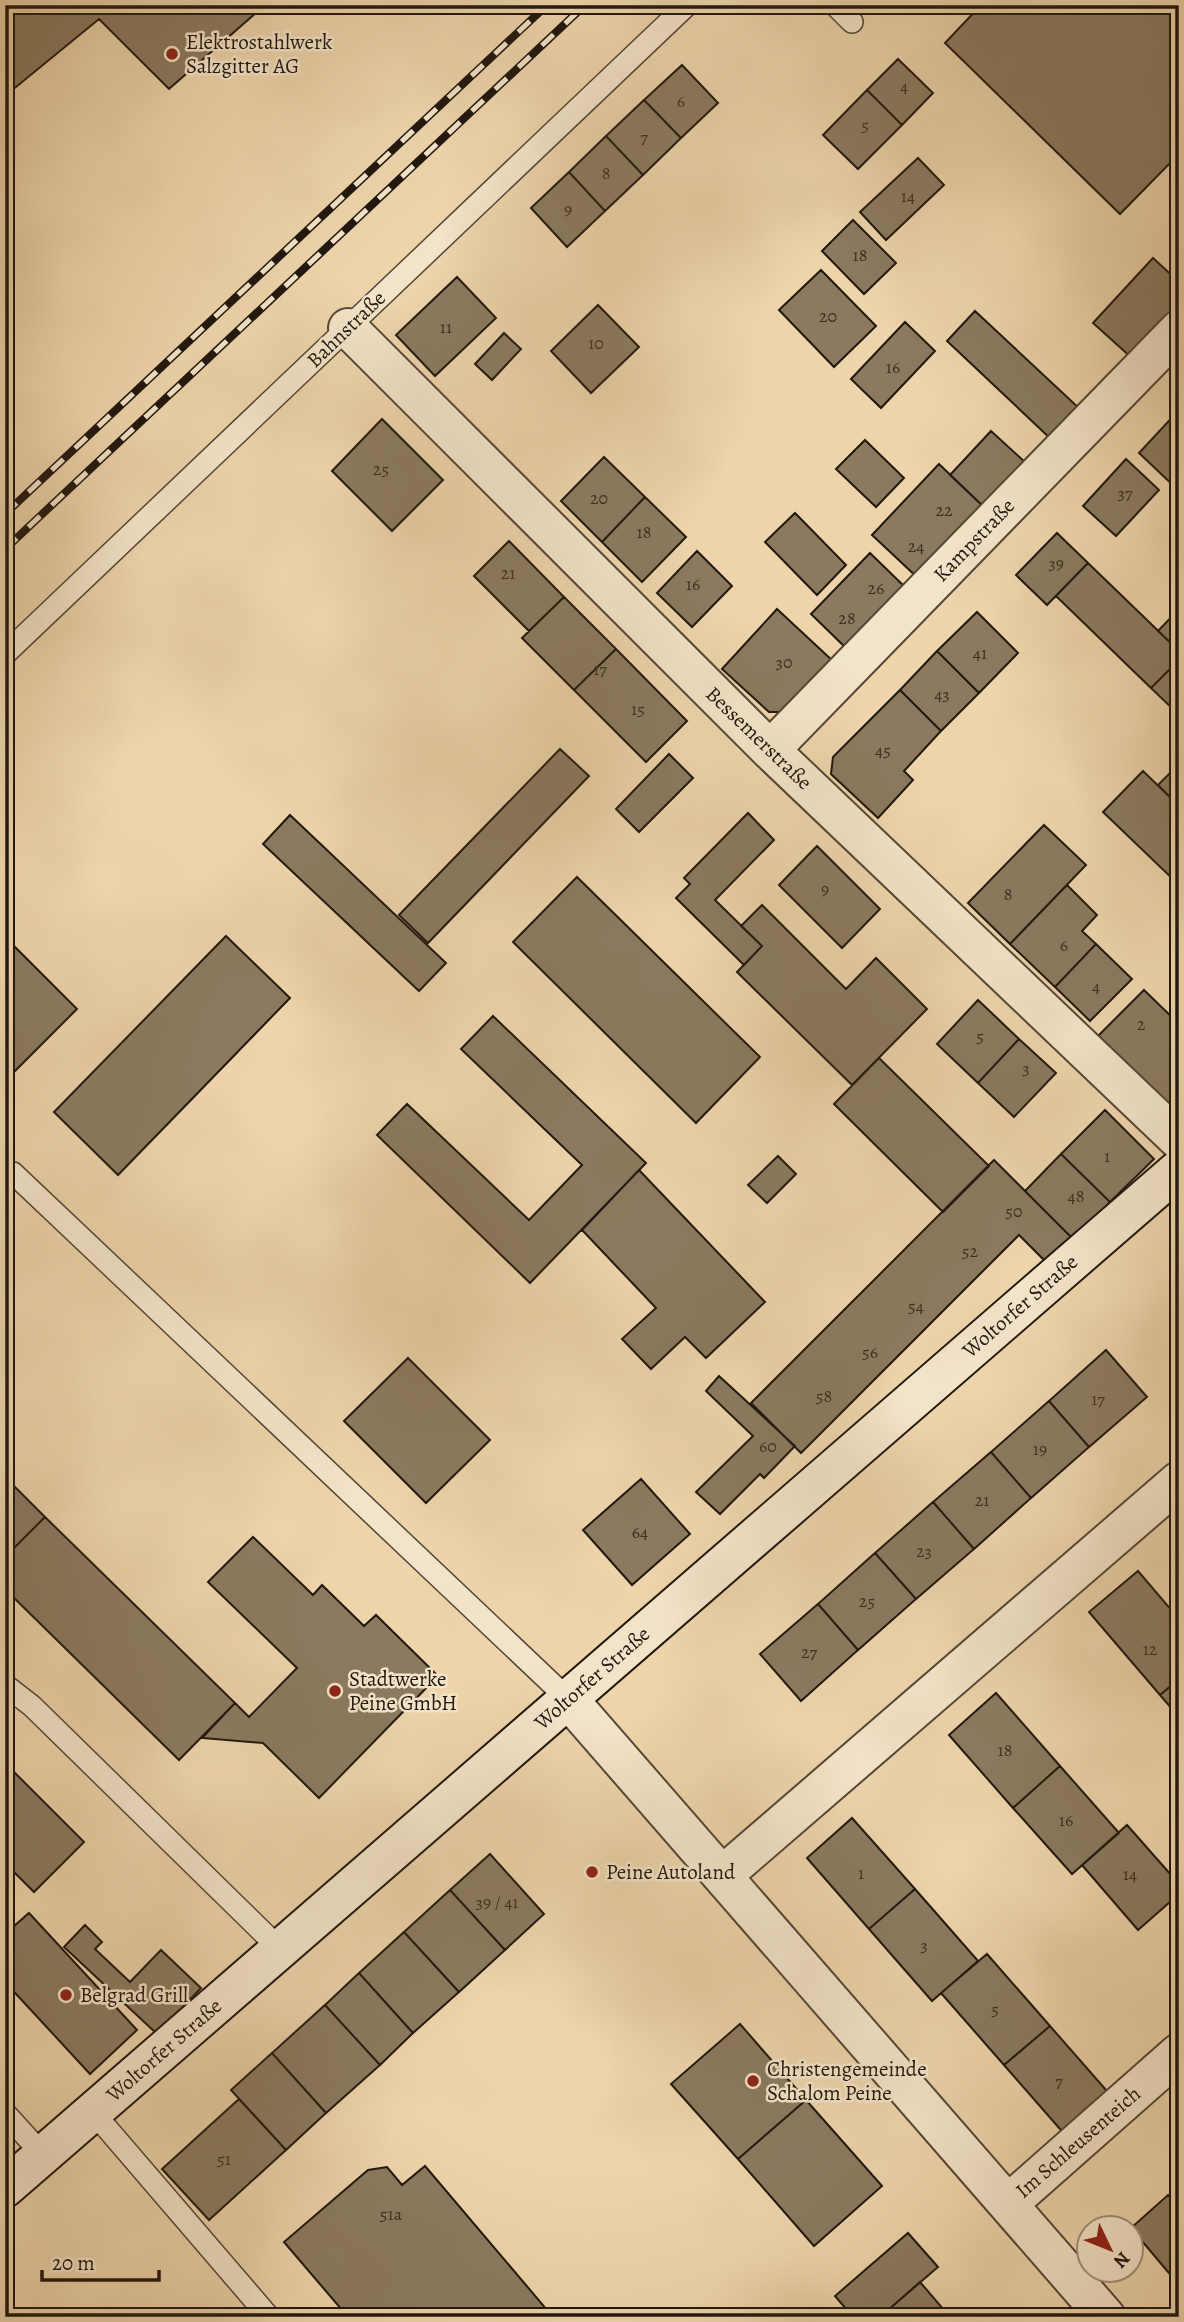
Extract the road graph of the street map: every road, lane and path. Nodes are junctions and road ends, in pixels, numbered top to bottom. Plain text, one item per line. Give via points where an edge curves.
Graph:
1 (687, 5) edge
2 (835, 5) edge
3 (852, 22) dead end
4 (348, 328) junction
5 (1179, 330) edge
6 (5, 654) edge
7 (770, 750) junction
8 (1179, 1140) edge
9 (1179, 1169) edge
10 (13, 1173) dead end
11 (1179, 1481) edge
12 (5, 1685) edge
13 (568, 1699) junction
14 (723, 1875) junction
15 (280, 1949) junction
16 (1179, 2053) edge
17 (93, 2112) junction
18 (5, 2113) edge
19 (43, 2155) junction
20 (5, 2188) edge
21 (1008, 2204) junction
22 (269, 2317) edge
23 (1106, 2317) edge

1 - 4 lane, Bahnstraße
2 - 3 lane
4 - 6 lane, Bahnstraße
4 - 7 street, Bessemerstraße
5 - 7 street, Kampstraße
7 - 8 street, Bessemerstraße
9 - 13 street, Woltorfer Straße
10 - 13 lane
11 - 14 street
12 - 15 lane via 32,1706
13 - 14 street
13 - 15 street, Woltorfer Straße
14 - 21 street
15 - 17 street, Woltorfer Straße
16 - 21 street, Im Schleusenteich
17 - 19 street, Woltorfer Straße
17 - 22 lane
18 - 19 lane
19 - 20 street, Woltorfer Straße
21 - 23 street

